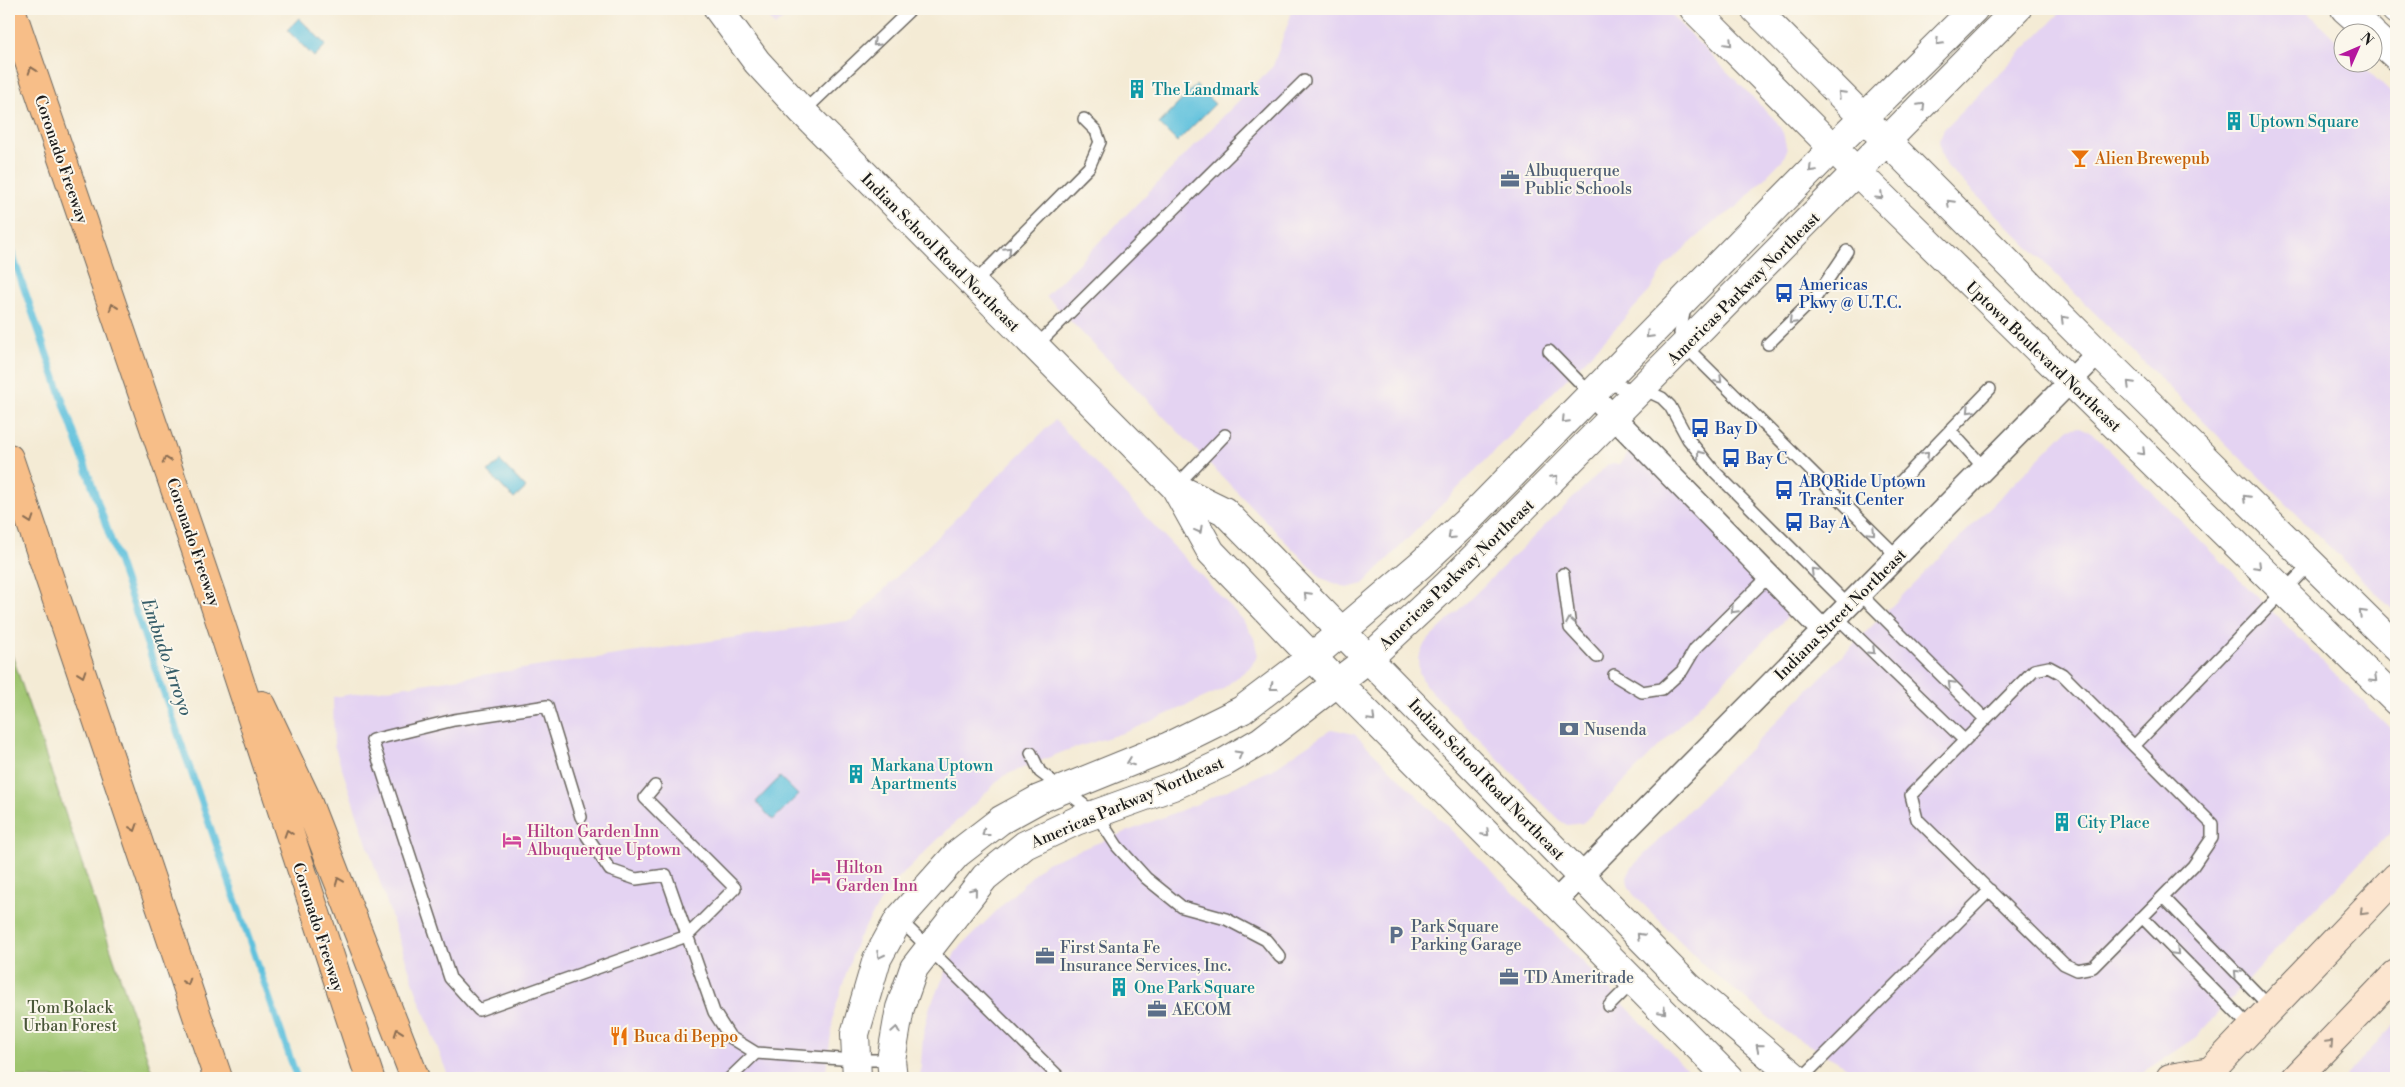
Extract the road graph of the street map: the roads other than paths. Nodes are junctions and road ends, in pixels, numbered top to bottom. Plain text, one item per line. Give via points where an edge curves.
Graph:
1 (11, 9) edge
2 (718, 9) edge
3 (911, 9) edge
4 (1694, 9) edge
5 (1755, 9) edge
6 (1974, 9) edge
7 (2017, 9) edge
8 (2345, 9) edge
9 (2360, 22) edge
10 (2382, 43) edge
11 (2396, 56) edge
12 (1304, 81) dead end
13 (803, 112) junction
14 (1863, 117) junction
15 (1084, 119) dead end
16 (1888, 141) junction
17 (1833, 148) junction
18 (1856, 172) junction
19 (1847, 251) dead end
20 (973, 284) junction
21 (1692, 292) junction
22 (1768, 344) dead end
23 (1685, 346) junction
24 (1035, 347) junction
25 (1549, 351) dead end
26 (2098, 353) junction
27 (2070, 380) junction
28 (1595, 389) junction
29 (1643, 389) junction
30 (1990, 389) dead end
31 (1614, 418) junction
32 (1950, 430) junction
33 (1225, 435) dead end
34 (9, 458) edge
35 (1984, 468) junction
36 (1902, 480) dead end
37 (1175, 487) junction
38 (1897, 556) junction
39 (2311, 563) junction
40 (1563, 574) dead end
41 (1769, 576) junction
42 (2284, 592) junction
43 (215, 606) junction
44 (1842, 612) junction
45 (1342, 630) junction
46 (2396, 647) edge
47 (1312, 657) junction
48 (1597, 657) dead end
49 (1369, 658) junction
50 (1614, 675) dead end
51 (1338, 683) junction
52 (2396, 701) edge
53 (1985, 719) junction
54 (1964, 740) junction
55 (2134, 746) junction
56 (1031, 753) dead end
57 (655, 786) dead end
58 (1062, 789) junction
59 (1096, 814) junction
60 (581, 817) dead end
61 (588, 836) dead end
62 (1582, 876) junction
63 (2396, 877) edge
64 (1990, 890) junction
65 (2164, 898) junction
66 (1555, 902) junction
67 (2142, 917) junction
68 (900, 920) junction
69 (687, 936) junction
70 (928, 948) junction
71 (1280, 957) dead end
72 (2396, 974) edge
73 (1634, 982) junction
74 (1609, 1006) dead end
75 (2271, 1008) junction
76 (2251, 1028) junction
77 (756, 1053) junction
78 (856, 1069) edge
79 (892, 1069) edge
80 (2207, 1075) edge
81 (218, 1078) edge
82 (370, 1078) edge
83 (415, 1078) edge
84 (730, 1078) edge
85 (1060, 1078) edge
86 (1729, 1078) edge
87 (1796, 1078) edge
88 (1802, 1078) edge
89 (2170, 1078) edge
90 (2296, 1078) edge

43 -> 1 highway, Coronado Freeway
2 - 13 street, Indian School Road Northeast via 757,62
3 -> 13 lane
4 -> 17 street, Uptown Boulevard Northeast
14 -> 5 street
6 -> 14 street, Americas Parkway Northeast
16 -> 7 street, Americas Parkway Northeast
8 - 9 street
10 - 11 street
12 - 24 lane
13 - 20 street, Indian School Road Northeast
14 - 16 street
14 - 17 street, Americas Parkway Northeast
20 -> 15 lane via 1089,167 1100,142 1096,131
16 - 18 street, Americas Parkway Northeast
26 -> 16 street
17 - 18 street, Uptown Boulevard Northeast
17 -> 21 street, Americas Parkway Northeast
18 - 23 street, Americas Parkway Northeast
18 -> 27 street, Uptown Boulevard Northeast
19 -> 22 lane via 1816,297
20 - 24 street, Indian School Road Northeast
21 - 23 lane via 1682,317 1680,333
21 -> 28 street, Americas Parkway Northeast
23 - 29 street, Americas Parkway Northeast
23 -> 38 lane
24 - 37 street, Indian School Road Northeast
25 - 28 lane
26 - 27 street, Indiana Street Northeast
39 -> 26 street
27 - 35 street, Indiana Street Northeast
27 -> 42 street, Uptown Boulevard Northeast
28 - 29 lane
28 - 31 street
28 -> 45 street, Americas Parkway Northeast via 1447,539
29 - 31 street, Americas Parkway Northeast
44 -> 29 lane via 1715,472 1688,439 1670,406 1662,398
30 -> 32 lane
31 - 41 street
49 -> 31 street, Americas Parkway Northeast
32 - 35 lane
36 -> 32 lane
33 - 37 lane
34 -> 81 highway
35 - 38 street, Indiana Street Northeast
45 -> 37 street, Indian School Road Northeast via 1224,511
37 -> 47 street, Indian School Road Northeast via 1211,552
38 - 44 street, Indiana Street Northeast
39 - 42 lane
46 -> 39 street
48 -> 40 lane via 1570,628
41 - 44 street
41 -> 50 lane via 1695,649 1682,671 1662,689 1642,692
42 -> 52 street, Uptown Boulevard Northeast
42 - 55 lane
82 -> 43 highway, Coronado Freeway
83 -> 43 highway via 306,798
53 -> 44 lane
44 -> 54 lane
44 - 62 street, Indiana Street Northeast
45 - 47 street, Americas Parkway Northeast
45 - 49 street, Indian School Road Northeast
47 - 51 street, Indian School Road Northeast
47 -> 58 street, Americas Parkway Northeast via 1242,710 1206,730
49 - 51 street, Americas Parkway Northeast
49 - 62 street, Indian School Road Northeast
59 -> 51 street, Americas Parkway Northeast via 1173,786 1224,762 1262,741
51 -> 66 street, Indian School Road Northeast
53 - 54 lane
53 - 55 lane via 2034,670 2049,668 2062,674
54 - 64 lane via 1911,795 1913,809 1917,820
55 - 65 lane via 2212,824 2212,838 2193,866
56 - 58 lane via 1040,772
57 - 69 lane via 645,798 735,888
58 - 59 lane
58 -> 68 street, Americas Parkway Northeast via 1001,820 957,854
70 -> 59 street, Americas Parkway Northeast via 984,877 1025,845
59 - 71 lane via 1117,846 1146,878 1182,907 1226,919 1266,940
60 - 69 lane via 547,706 454,720 372,740 450,978 479,1010
61 - 69 lane via 610,870 636,879 666,875
62 - 66 street, Indiana Street Northeast
87 -> 62 street, Indian School Road Northeast via 1689,987
63 -> 75 main road
64 - 67 lane via 2064,964 2077,970 2094,967
64 - 88 lane
65 - 67 lane
75 -> 65 lane
66 - 73 street, Indian School Road Northeast
67 -> 76 lane
68 - 70 lane
68 -> 78 street, Americas Parkway Northeast via 877,959 855,1034
69 - 77 lane via 714,1012 730,1036
79 -> 70 street, Americas Parkway Northeast via 900,1008 914,968
70 - 85 lane
90 -> 72 main road
73 - 74 lane
73 -> 86 street, Indian School Road Northeast
75 - 76 main road
76 - 80 main road
77 - 78 lane
77 - 84 lane
78 - 79 lane
80 - 89 main road

